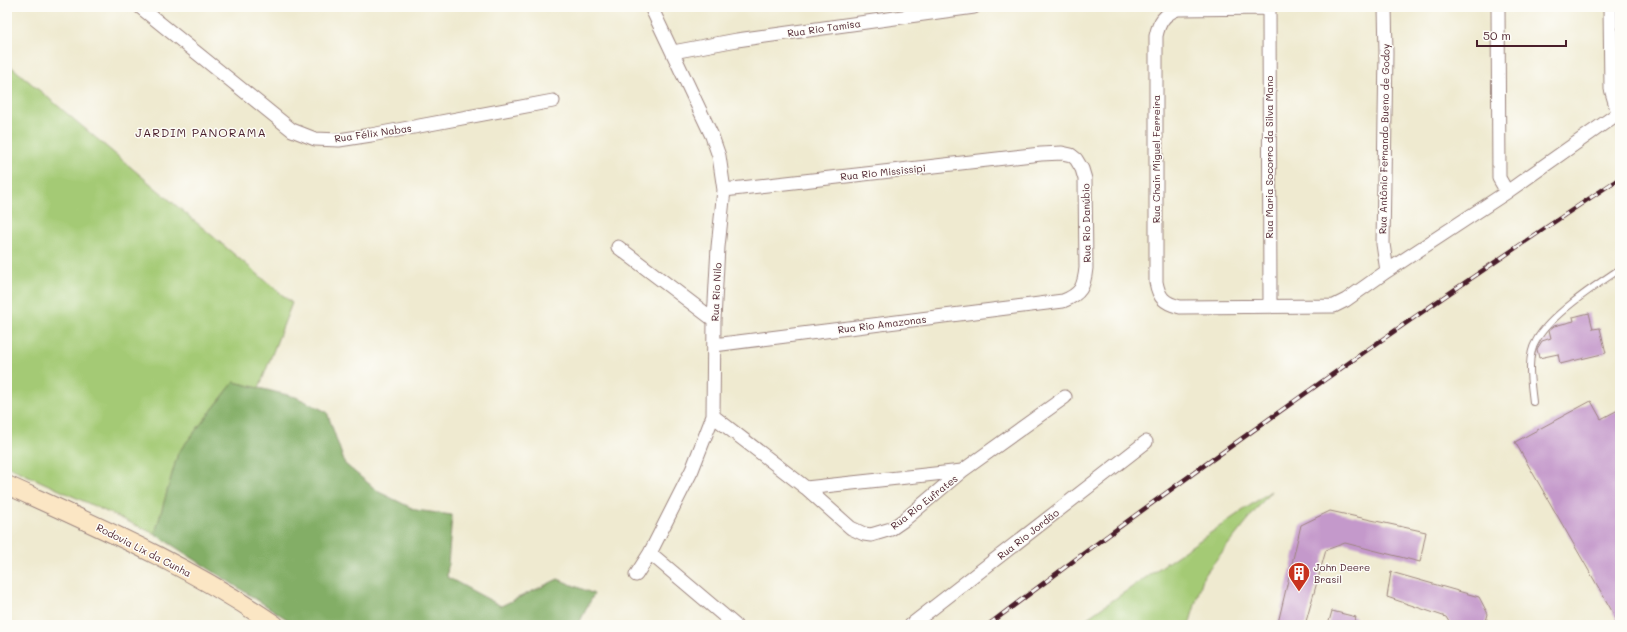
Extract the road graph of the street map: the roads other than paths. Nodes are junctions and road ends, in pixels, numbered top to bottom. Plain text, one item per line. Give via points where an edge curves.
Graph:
1 (140, 7) edge
2 (651, 7) edge
3 (971, 7) edge
4 (1269, 7) edge
5 (1385, 7) edge
6 (1498, 7) edge
7 (1610, 7) edge
8 (673, 52) junction
9 (553, 101) dead end
10 (1619, 113) edge
11 (1041, 154) joint
12 (724, 190) junction
13 (1507, 192) junction
14 (618, 247) dead end
15 (1620, 269) edge
16 (1387, 271) junction
17 (1050, 303) joint
18 (1270, 306) junction
19 (714, 320) junction
20 (714, 345) junction
21 (1065, 396) dead end
22 (1533, 402) dead end
23 (713, 416) junction
24 (1146, 442) dead end
25 (962, 471) junction
26 (7, 485) edge
27 (806, 488) junction
28 (650, 553) junction
29 (636, 575) dead end
30 (275, 625) edge
31 (735, 625) edge
32 (911, 625) edge

1 - 9 street, Rua Félix Nabas via 292,130 315,139 339,140 372,135
2 - 8 street, Rua Rio Nilo
3 - 8 street, Rua Rio Tamisa via 737,40
4 - 18 street, Rua Maria Socorro da Silva Mano
4 - 18 street, Rua Chain Miguel Ferreira via 1178,9 1168,13 1159,24 1156,36 1156,282 1163,300 1180,307
5 - 16 street, Rua Antônio Fernando Bueno de Godoy via 1383,244
6 - 13 street via 1499,178
7 - 10 street via 1611,89
8 - 12 street, Rua Rio Nilo via 720,156
10 - 13 street
11 - 12 street, Rua Rio Mississipi
11 - 17 street, Rua Rio Danúbio via 1071,155 1076,159 1085,179 1085,279 1080,291 1073,297
12 - 19 street, Rua Rio Nilo
13 - 16 street
14 - 19 street
15 - 22 lane via 1553,319 1535,341 1530,364
16 - 18 street via 1334,306
17 - 20 street, Rua Rio Amazonas
19 - 20 street, Rua Rio Nilo
20 - 23 street, Rua Rio Nilo
21 - 25 street, Rua Rio Eufrates
23 - 27 street, Rua Rio Eufrates
23 - 28 street, Rua Rio Nilo via 692,470
24 - 32 street, Rua Rio Jordão
25 - 27 street, Rua Rio Eufrates
25 - 27 street, Rua Rio Eufrates via 891,529 871,535 852,528
26 - 30 main road, Rodovia Lix da Cunha via 103,528 210,583
28 - 29 street, Rua Rio Nilo
28 - 31 street

